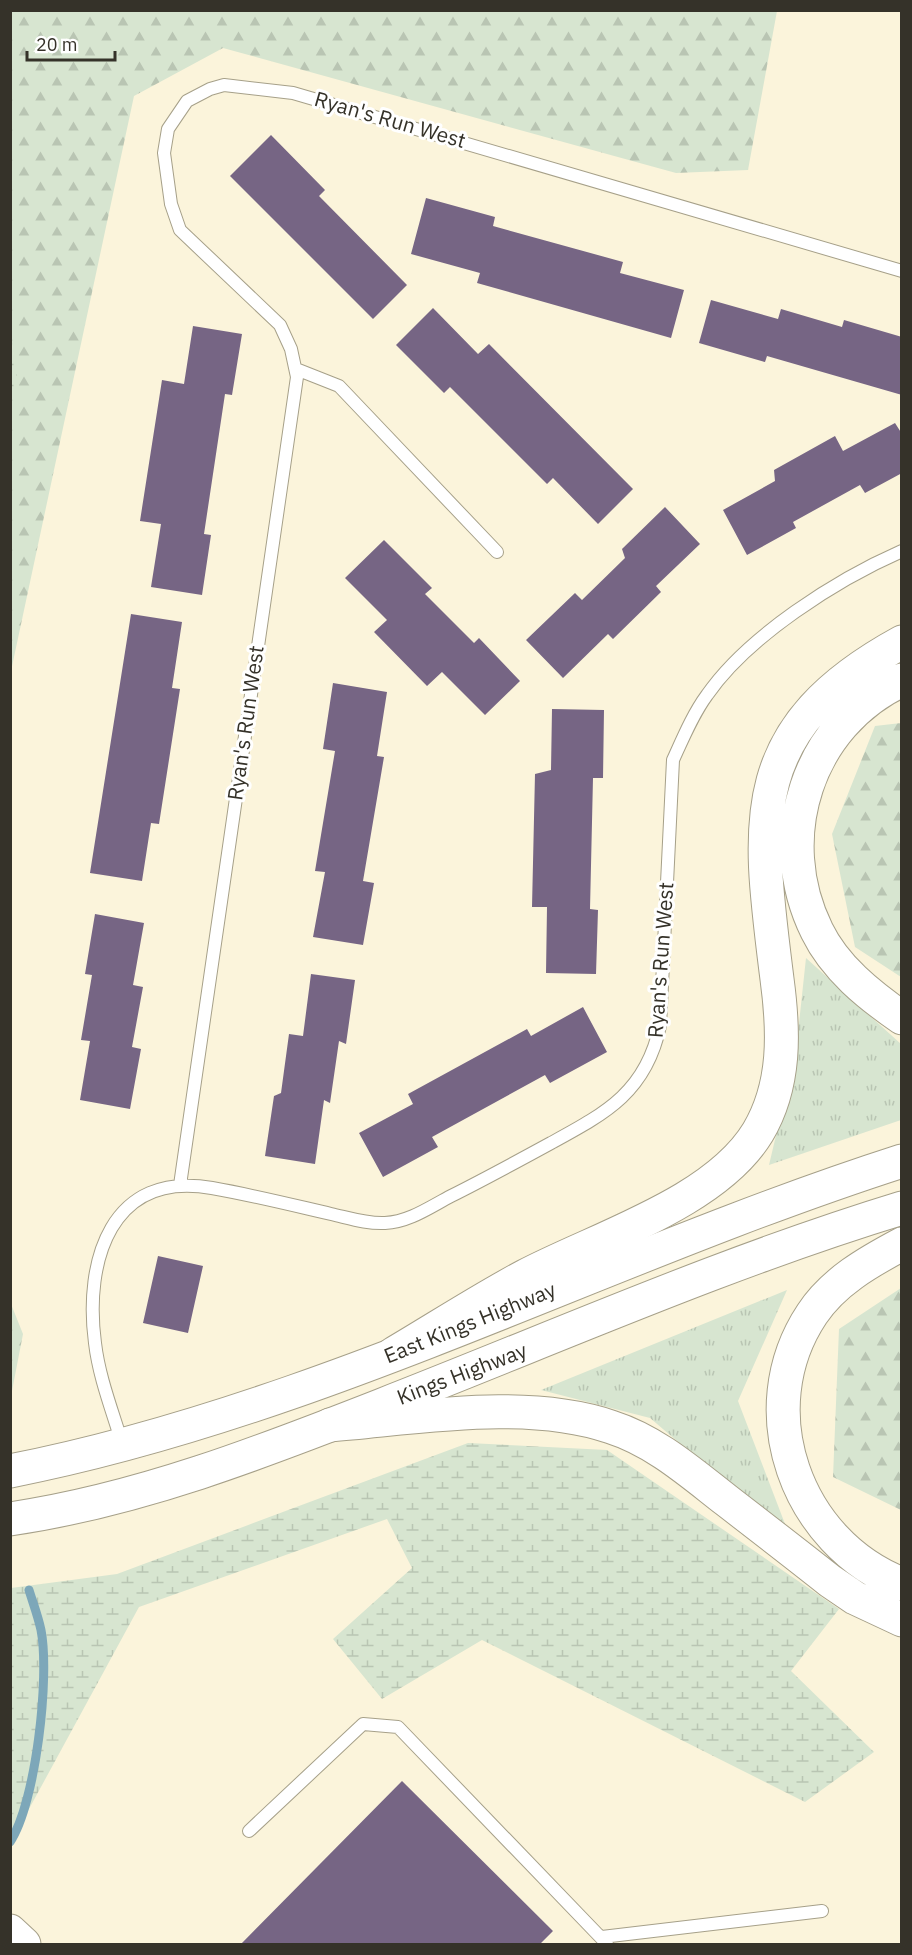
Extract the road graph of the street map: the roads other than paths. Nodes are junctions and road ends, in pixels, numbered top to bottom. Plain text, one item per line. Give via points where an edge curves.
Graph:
1 (902, 271) edge
2 (296, 369) junction
3 (902, 551) edge
4 (497, 552) dead end
5 (902, 642) edge
6 (902, 680) edge
7 (902, 1018) edge
8 (902, 1161) edge
9 (180, 1185) junction
10 (902, 1208) edge
11 (902, 1244) edge
12 (393, 1354) junction
13 (330, 1425) junction
14 (122, 1445) junction
15 (22, 1469) edge
16 (13, 1519) edge
17 (902, 1584) edge
18 (902, 1620) edge
19 (249, 1831) dead end
20 (822, 1911) dead end
21 (10, 1931) edge
22 (605, 1941) edge
23 (24, 1944) edge

1 - 2 lane, Ryan's Run West via 293,93 224,85 187,101 168,129 164,153 171,204 180,230 280,325
2 - 4 lane via 339,386
2 - 9 lane, Ryan's Run West
3 - 9 lane, Ryan's Run West via 867,566 763,636 707,694 672,760 660,1026 651,1059 635,1086 580,1127 407,1219 369,1222 211,1188
5 - 12 main road via 849,673 826,692 805,715 776,772 767,803 764,868 782,1047 779,1078 758,1132 740,1156 696,1192 525,1276
6 - 7 main road via 849,715 819,755 802,803 796,855 804,897 817,933 853,980
8 - 12 main road, East Kings Highway via 723,1224
9 - 14 lane, Ryan's Run West via 145,1195 113,1223 92,1290 95,1345
10 - 13 main road, Kings Highway via 687,1284
11 - 17 main road via 843,1280 812,1313 792,1352 785,1376 783,1424 792,1472 814,1515 864,1565
12 - 14 main road, East Kings Highway via 297,1390
13 - 16 main road, Kings Highway via 189,1476
13 - 18 main road via 513,1413 610,1426 666,1454 855,1598
14 - 15 main road, East Kings Highway
19 - 22 lane via 363,1724 399,1727
20 - 22 lane
21 - 23 main road

